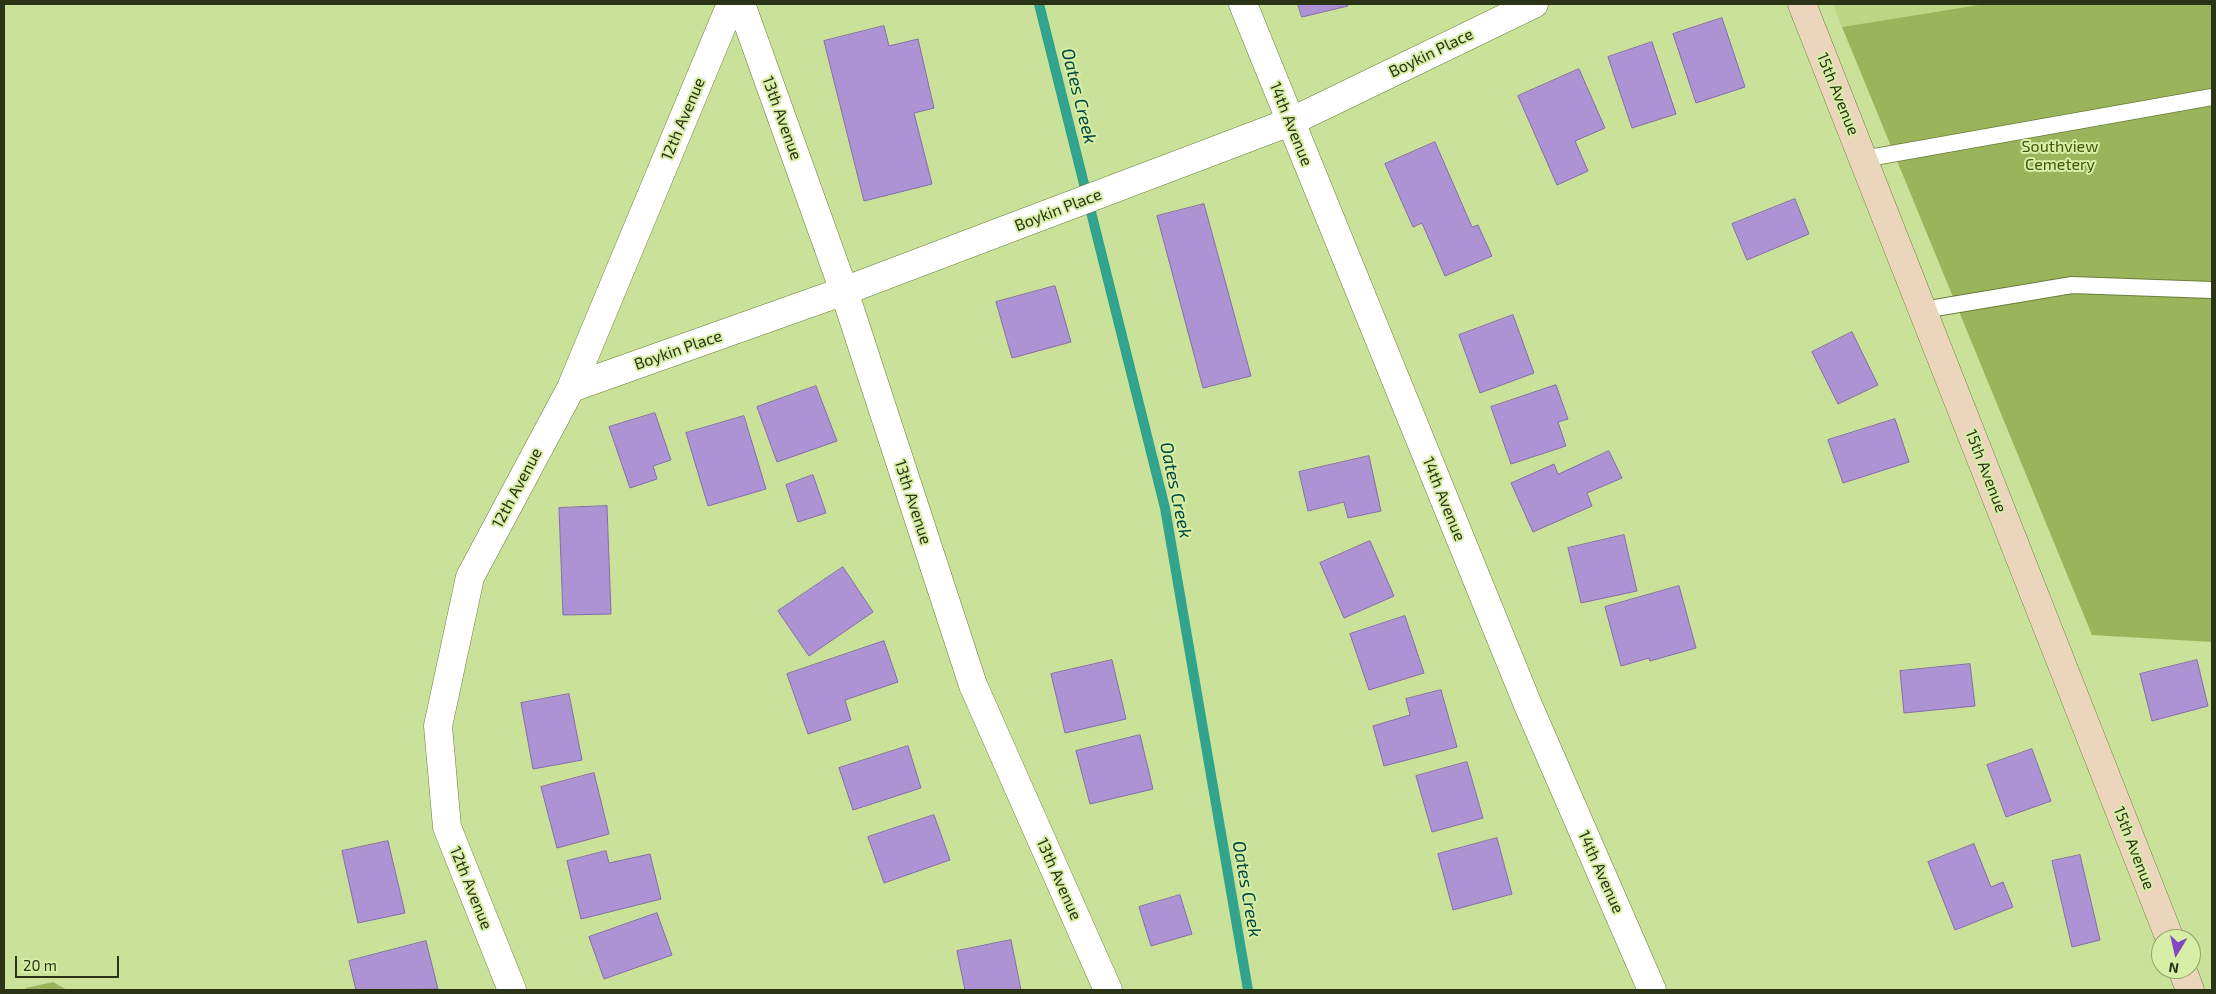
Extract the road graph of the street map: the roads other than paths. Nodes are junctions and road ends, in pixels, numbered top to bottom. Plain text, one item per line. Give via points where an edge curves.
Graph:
1 (731, 4) edge
2 (741, 4) edge
3 (1243, 4) edge
4 (1534, 4) edge
5 (1803, 4) edge
6 (2212, 97) edge
7 (1290, 122) junction
8 (1863, 158) junction
9 (2212, 290) edge
10 (844, 291) junction
11 (1923, 310) junction
12 (571, 388) junction
13 (2166, 929) edge
14 (512, 990) edge
15 (1108, 990) edge
16 (1652, 990) edge

1 - 12 street, 12th Avenue
2 - 10 street, 13th Avenue
3 - 7 street, 14th Avenue
4 - 7 street, Boykin Place
5 - 8 street, 15th Avenue
6 - 8 lane
7 - 10 street, Boykin Place
7 - 16 street, 14th Avenue via 1528,705
8 - 11 street, 15th Avenue
9 - 11 lane via 2072,285
10 - 12 street, Boykin Place
10 - 15 street, 13th Avenue via 973,685
11 - 13 street, 15th Avenue
12 - 14 street, 12th Avenue via 470,577 438,726 447,827

